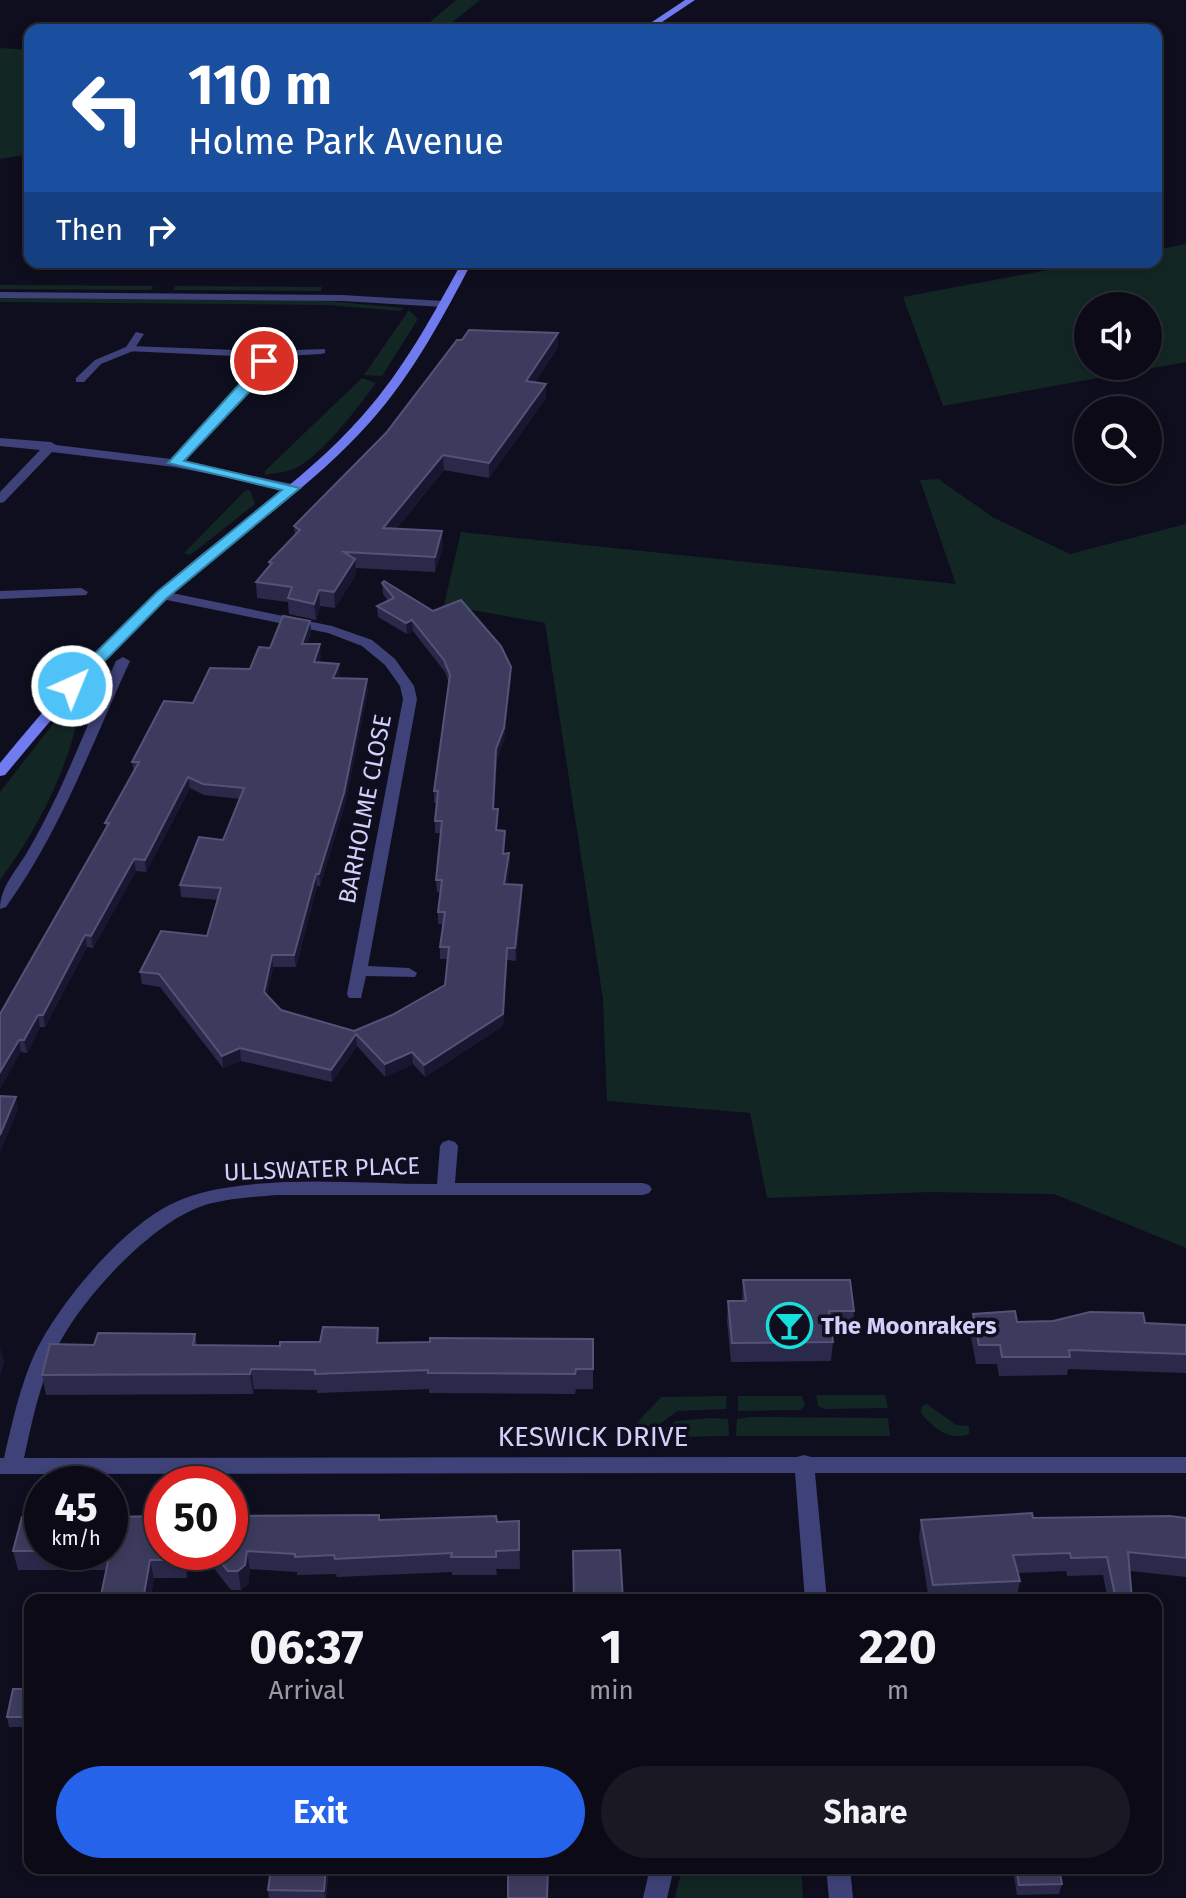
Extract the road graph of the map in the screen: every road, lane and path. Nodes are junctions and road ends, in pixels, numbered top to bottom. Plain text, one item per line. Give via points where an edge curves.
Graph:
1 (691, 0) edge
2 (653, 24) edge
3 (464, 268) edge
4 (0, 295) edge
5 (443, 304) junction
6 (139, 334) dead end
7 (130, 349) junction
8 (321, 351) dead end
9 (262, 354) junction
10 (80, 380) dead end
11 (0, 442) edge
12 (51, 446) junction
13 (174, 463) junction
14 (293, 488) junction
15 (0, 499) edge
16 (81, 592) dead end
17 (0, 595) edge
18 (162, 595) junction
19 (123, 661) dead end
20 (57, 704) junction
21 (100, 708) junction
22 (0, 772) edge
23 (0, 904) edge
24 (359, 971) junction
25 (409, 973) dead end
26 (355, 994) dead end
27 (449, 1146) dead end
28 (643, 1189) dead end
29 (446, 1190) junction
30 (804, 1463) junction
31 (1186, 1465) edge
32 (6, 1466) edge
33 (815, 1594) edge
34 (661, 1874) edge
35 (839, 1874) edge
36 (655, 1898) edge
37 (841, 1898) edge

1 - 2 main road
3 - 5 main road
4 - 5 street
5 - 14 main road via 386,394 351,436
6 - 7 lane
7 - 9 street
7 - 10 lane via 98,362
8 - 9 street
9 - 13 street via 264,369
11 - 12 street
12 - 13 street
12 - 15 street
13 - 14 street
14 - 18 main road
16 - 17 street
18 - 20 main road
18 - 24 street, BARHOLME CLOSE via 332,630 367,643 407,686 410,699
19 - 21 street
20 - 21 lane
20 - 22 main road
21 - 23 street via 68,790
24 - 25 street
24 - 26 street, BARHOLME CLOSE
27 - 29 street
28 - 29 street, ULLSWATER PLACE
29 - 32 street, ULLSWATER PLACE via 279,1190 217,1196 177,1209 142,1234 85,1290 49,1339
30 - 31 street, KESWICK DRIVE
30 - 32 street, KESWICK DRIVE
30 - 33 street
34 - 36 street
35 - 37 street

